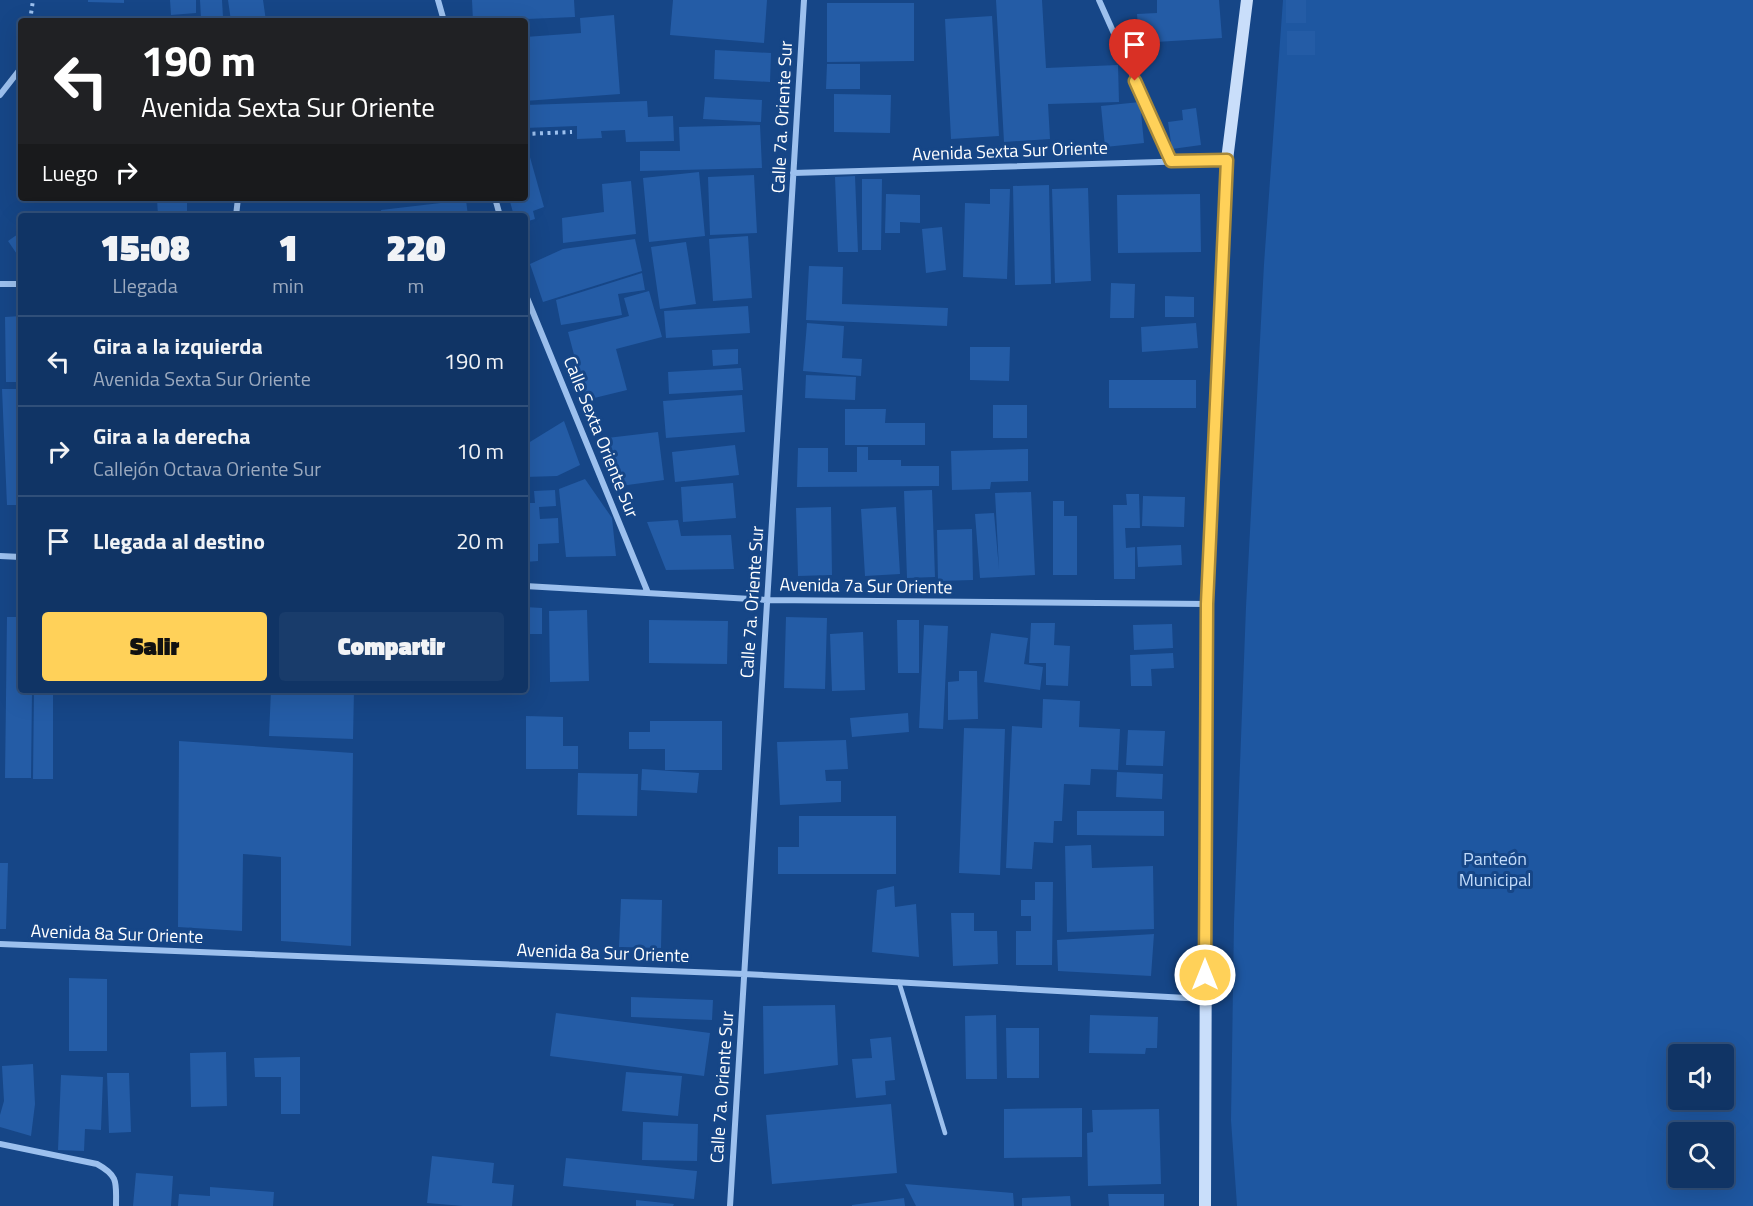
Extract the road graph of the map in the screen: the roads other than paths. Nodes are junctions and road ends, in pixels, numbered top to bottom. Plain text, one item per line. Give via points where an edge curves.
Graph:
1 (438, 0) edge
2 (804, 0) edge
3 (1099, 0) edge
4 (1247, 0) edge
5 (443, 18) edge
6 (18, 72) edge
7 (0, 95) edge
8 (1227, 160) junction
9 (1171, 161) junction
10 (793, 173) junction
11 (0, 284) edge
12 (18, 284) edge
13 (528, 300) edge
14 (0, 556) edge
15 (18, 557) edge
16 (528, 586) edge
17 (648, 593) junction
18 (767, 600) junction
19 (1207, 604) junction
20 (0, 944) edge
21 (744, 974) junction
22 (899, 982) junction
23 (1205, 999) junction
24 (945, 1133) dead end
25 (0, 1144) edge
26 (116, 1206) edge
27 (730, 1206) edge
28 (1205, 1206) edge

1 - 5 street
2 - 10 street, Calle 7a. Oriente Sur
3 - 9 street
4 - 8 street
6 - 7 street
8 - 9 street, Avenida Sexta Sur Oriente
8 - 19 street
9 - 10 street, Avenida Sexta Sur Oriente
10 - 18 street, Calle 7a. Oriente Sur
11 - 12 street
13 - 17 street, Calle Sexta Oriente Sur
14 - 15 street
16 - 17 street, Avenida 7a Sur Oriente
17 - 18 street, Avenida 7a Sur Oriente
18 - 19 street, Avenida 7a Sur Oriente
18 - 21 street, Calle 7a. Oriente Sur
19 - 23 street
20 - 21 street, Avenida 8a Sur Oriente
21 - 22 street, Avenida 8a Sur Oriente
21 - 27 street, Calle 7a. Oriente Sur
22 - 23 street, Avenida 8a Sur Oriente
22 - 24 lane
23 - 28 street
25 - 26 street via 97,1164 109,1170 116,1180

